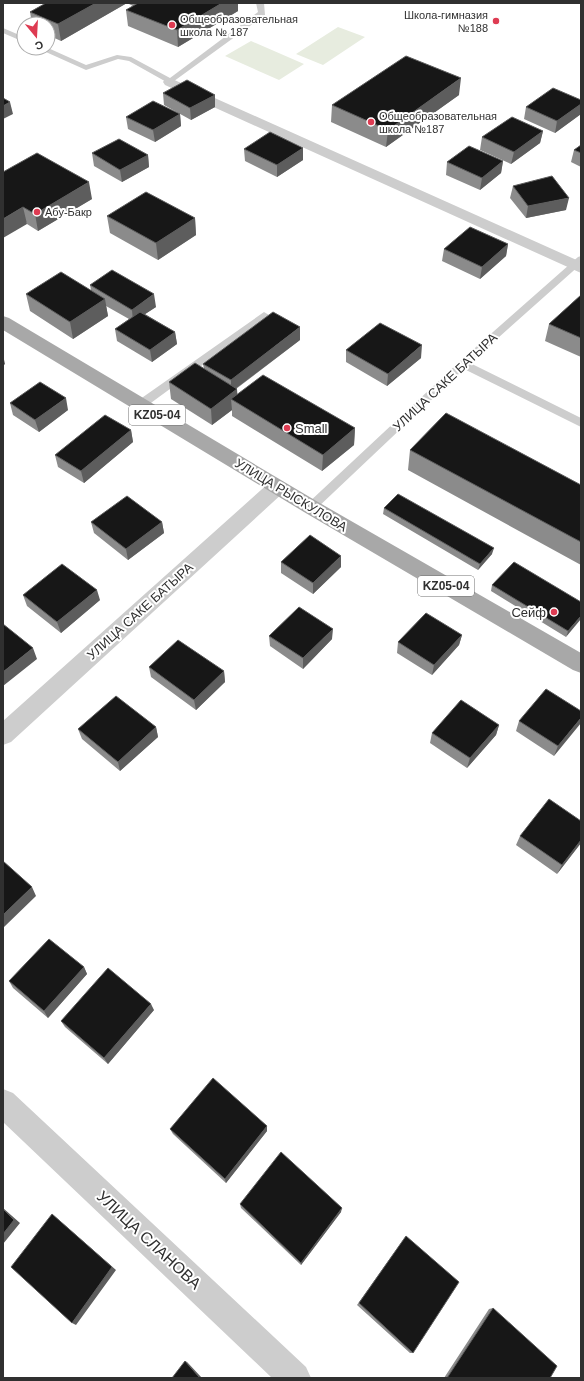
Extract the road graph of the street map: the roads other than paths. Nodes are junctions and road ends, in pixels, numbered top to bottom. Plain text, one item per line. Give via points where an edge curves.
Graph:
1 (260, 3) edge
2 (3, 30) edge
3 (16, 36) edge
4 (56, 55) edge
5 (170, 82) junction
6 (578, 264) edge
7 (264, 315) dead end
8 (3, 322) edge
9 (463, 364) junction
10 (140, 405) junction
11 (581, 423) edge
12 (277, 487) junction
13 (311, 507) junction
14 (581, 664) edge
15 (3, 735) edge
16 (3, 1103) edge
17 (295, 1378) edge

1 - 5 lane via 262,13
2 - 3 lane
4 - 5 lane via 86,68 117,57 131,59
5 - 6 street
6 - 9 lane, УЛИЦА САКЕ БАТЫРА
7 - 10 lane
8 - 10 main road, УЛИЦА РЫСКУЛОВА / KZ05-04
9 - 11 lane
9 - 13 lane, УЛИЦА САКЕ БАТЫРА
10 - 12 main road, УЛИЦА РЫСКУЛОВА / KZ05-04
12 - 13 main road, УЛИЦА РЫСКУЛОВА / KZ05-04
12 - 15 street, УЛИЦА САКЕ БАТЫРА
13 - 14 main road, УЛИЦА РЫСКУЛОВА / KZ05-04
16 - 17 street, УЛИЦА СЛАНОВА

